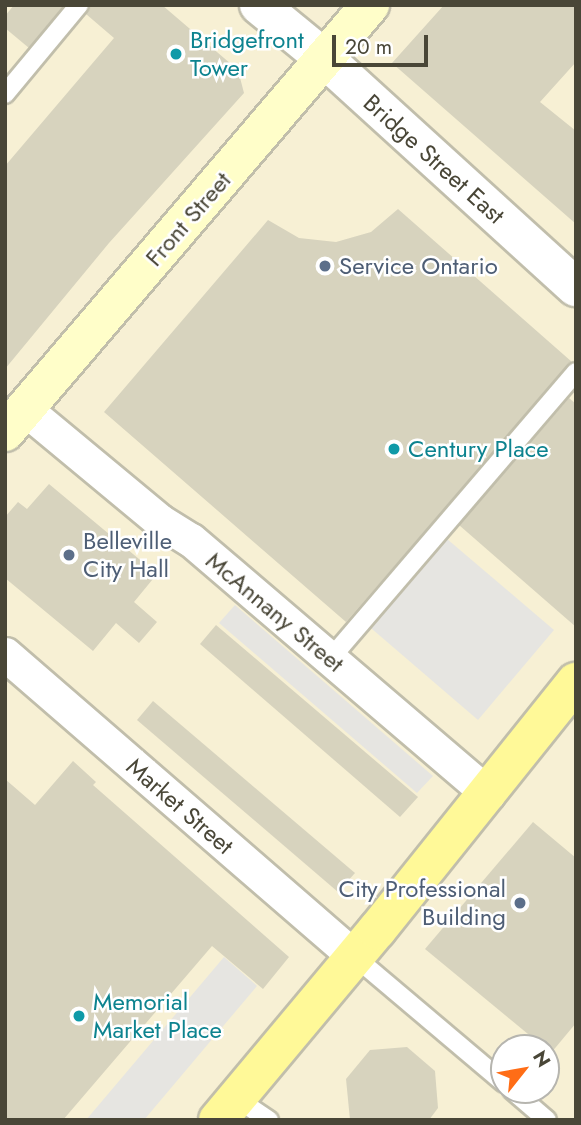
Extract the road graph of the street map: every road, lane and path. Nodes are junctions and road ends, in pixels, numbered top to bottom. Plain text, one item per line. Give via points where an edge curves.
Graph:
1 (79, 5) edge
2 (259, 5) edge
3 (370, 5) edge
4 (325, 60) junction
5 (5, 94) edge
6 (576, 287) edge
7 (576, 372) edge
8 (15, 421) edge
9 (5, 654) edge
10 (330, 659) junction
11 (576, 682) edge
12 (488, 794) junction
13 (355, 957) junction
14 (490, 1071) edge
15 (528, 1104) edge
16 (227, 1109) edge
17 (269, 1120) edge
18 (547, 1120) edge

1 - 5 lane
2 - 4 street, Bridge Street East
3 - 4 main road, Front Street
4 - 6 street, Bridge Street East
4 - 8 main road, Front Street
7 - 10 lane
8 - 10 street, McAnnany Street via 191,540
9 - 13 street, Market Street
10 - 12 street, McAnnany Street
11 - 12 main road
12 - 13 main road
13 - 14 lane
13 - 16 main road
15 - 18 lane
16 - 17 lane

